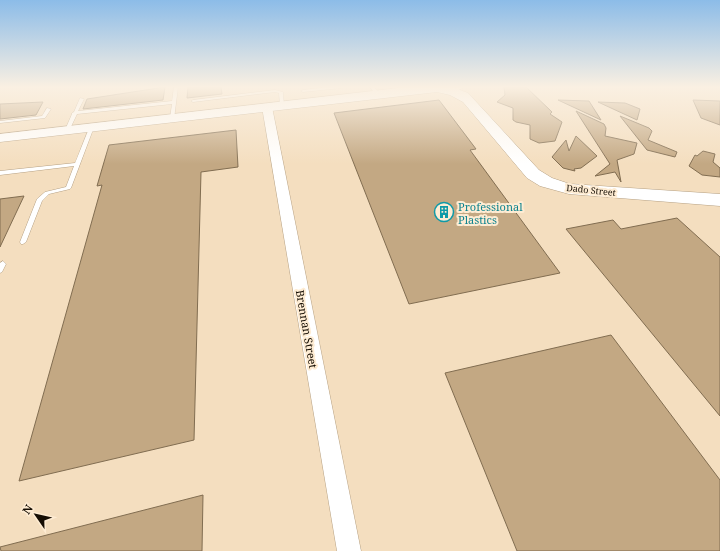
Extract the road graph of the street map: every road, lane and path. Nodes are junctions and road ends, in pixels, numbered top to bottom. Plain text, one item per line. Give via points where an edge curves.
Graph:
1 (46, 113) edge
2 (74, 113) edge
3 (173, 113) edge
4 (217, 113) edge
5 (276, 113) edge
6 (480, 113) edge
7 (172, 118) junction
8 (0, 122) edge
9 (92, 127) junction
10 (67, 130) junction
11 (0, 138) edge
12 (77, 164) junction
13 (0, 173) edge
14 (720, 200) edge
15 (23, 242) dead end
16 (349, 551) edge

1 - 8 lane via 43,117
2 - 10 lane
3 - 7 lane
4 - 7 street
5 - 16 street, Brennan Street
6 - 14 street, Dado Street via 533,174 546,182 569,189
7 - 9 street
9 - 10 street
9 - 12 lane
10 - 11 street
12 - 13 lane
12 - 15 lane via 68,188 47,193 39,200

